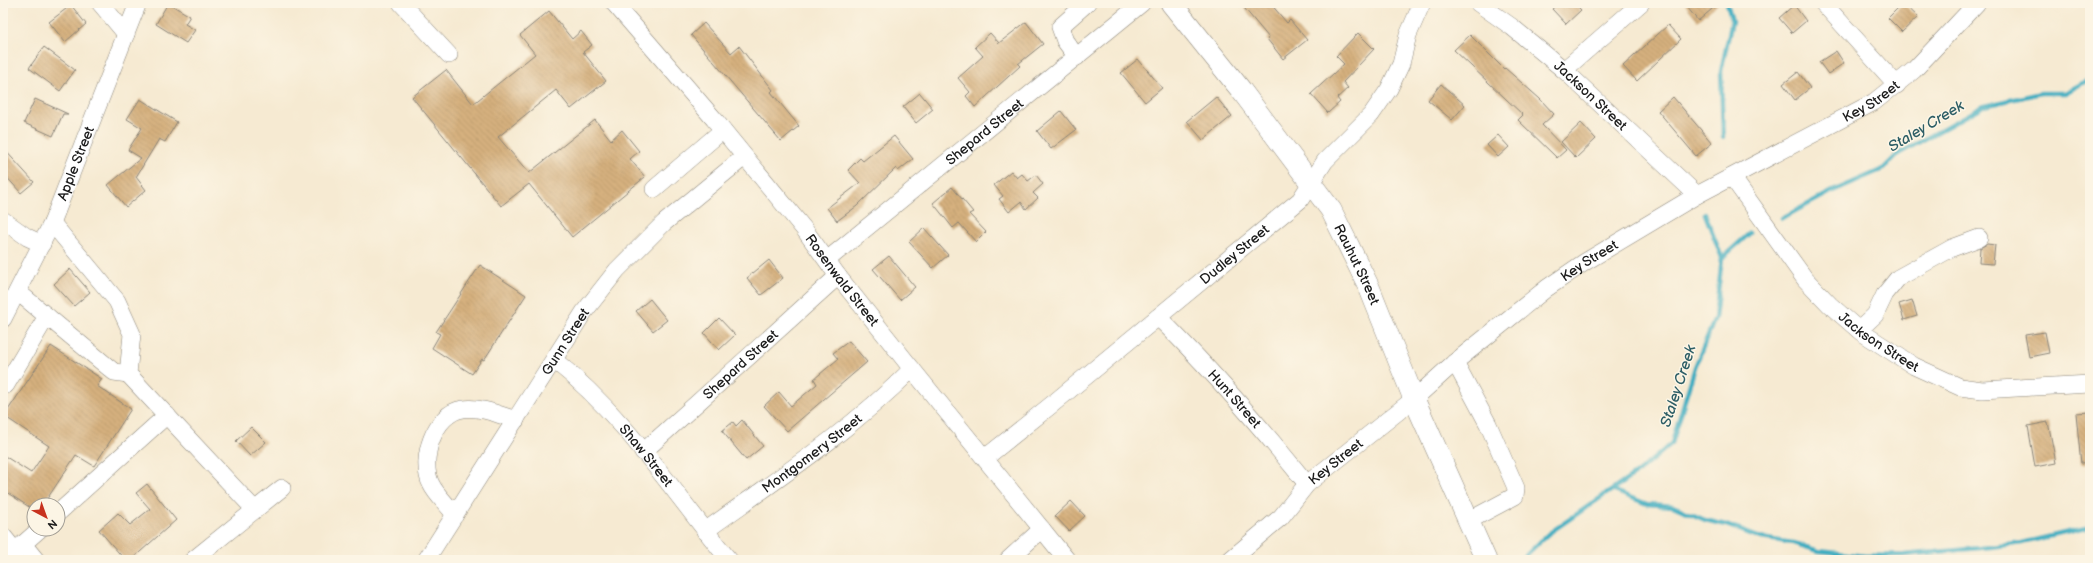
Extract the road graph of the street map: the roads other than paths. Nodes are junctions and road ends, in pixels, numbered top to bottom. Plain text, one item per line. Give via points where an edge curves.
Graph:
1 (100, 3) edge
2 (138, 3) edge
3 (401, 3) edge
4 (614, 3) edge
5 (1087, 3) edge
6 (1142, 3) edge
7 (1171, 3) edge
8 (1422, 3) edge
9 (1478, 3) edge
10 (1641, 3) edge
11 (1823, 3) edge
12 (1977, 3) edge
13 (126, 34) junction
14 (449, 55) dead end
15 (1077, 57) junction
16 (1564, 70) junction
17 (1897, 85) junction
18 (723, 130) junction
19 (744, 157) junction
20 (1732, 177) junction
21 (1312, 183) junction
22 (654, 189) dead end
23 (1697, 195) junction
24 (3, 220) edge
25 (52, 223) junction
26 (1979, 238) dead end
27 (42, 244) junction
28 (827, 260) junction
29 (838, 276) junction
30 (18, 292) junction
31 (48, 316) junction
32 (1158, 317) junction
33 (3, 319) edge
34 (1859, 330) junction
35 (554, 360) junction
36 (1455, 362) junction
37 (912, 369) junction
38 (128, 374) junction
39 (3, 384) edge
40 (2090, 384) edge
41 (1414, 399) junction
42 (167, 415) junction
43 (516, 420) junction
44 (643, 452) junction
45 (985, 458) junction
46 (1307, 484) junction
47 (282, 488) dead end
48 (66, 506) edge
49 (255, 510) junction
50 (455, 515) junction
51 (1470, 520) junction
52 (1042, 529) junction
53 (705, 531) junction
54 (3, 536) edge
55 (31, 537) edge
56 (15, 552) edge
57 (36, 560) edge
58 (193, 560) edge
59 (426, 560) edge
60 (729, 560) edge
61 (1008, 560) edge
62 (1067, 560) edge
63 (1230, 560) edge
64 (1486, 560) edge

1 - 13 street
2 - 13 street, Apple Street
3 - 14 street
4 - 18 street, Rosenwald Street
5 - 15 street via 1060,27 1065,41
6 - 15 street, Shepard Street
7 - 21 main road, Rauhut Street
8 - 21 street, Dudley Street via 1389,90 1371,115 1324,161
9 - 16 street, Jackson Street
10 - 16 street
11 - 17 street
12 - 17 street, Key Street
13 - 25 street, Apple Street
15 - 28 street, Shepard Street
16 - 23 street, Jackson Street
17 - 20 street, Key Street via 1874,102
18 - 19 street, Rosenwald Street
18 - 22 street
19 - 28 street, Rosenwald Street
19 - 35 street, Gunn Street via 632,254 584,312
20 - 23 street, Key Street
20 - 34 street, Jackson Street via 1805,279
21 - 32 street, Dudley Street via 1300,200
21 - 41 main road, Rauhut Street via 1331,210 1358,263
23 - 36 street, Key Street via 1546,288
24 - 27 street
25 - 27 street, Apple Street
25 - 38 street via 117,301 132,334
26 - 34 street via 1952,248 1898,278 1885,294 1875,315
27 - 30 street, Apple Street
28 - 29 street, Rosenwald Street
29 - 37 street, Rosenwald Street
29 - 44 street, Shepard Street
30 - 31 street
30 - 33 street, Apple Street
31 - 38 street via 114,372
31 - 39 street via 6,385
32 - 45 street, Dudley Street
32 - 46 street, Hunt Street via 1245,408
34 - 40 street, Jackson Street via 1914,366 1960,386 1982,390
35 - 43 street, Gunn Street
35 - 44 street, Shaw Street via 592,392
36 - 41 street, Key Street
36 - 51 street via 1488,424 1516,488 1515,496
37 - 45 street, Rosenwald Street
37 - 53 street, Montgomery Street via 881,399 812,454
38 - 42 street
41 - 46 street, Key Street
41 - 51 main road, Rauhut Street
42 - 48 street
42 - 49 street
43 - 50 street, Gunn Street
43 - 50 street via 475,409 463,409 454,411 440,422 429,453 428,474 431,485
44 - 53 street, Shaw Street
45 - 52 street, Rosenwald Street
46 - 63 street, Key Street via 1281,517
47 - 49 street
49 - 58 street
50 - 59 street, Gunn Street
51 - 64 main road, Rauhut Street
52 - 61 street
52 - 62 street, Rosenwald Street
53 - 60 street, Shaw Street
54 - 56 street
55 - 56 street
56 - 57 street

